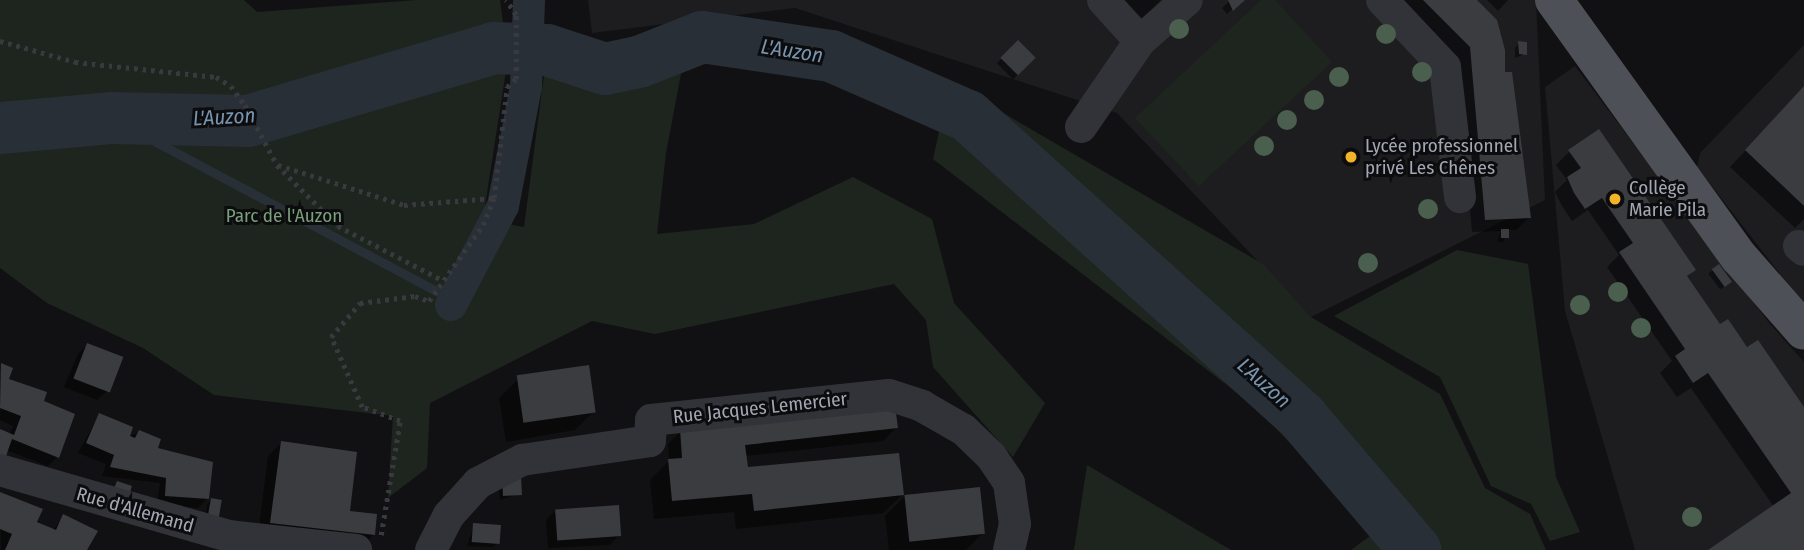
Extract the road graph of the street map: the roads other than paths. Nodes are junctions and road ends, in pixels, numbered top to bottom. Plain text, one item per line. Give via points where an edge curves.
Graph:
1 (1103, 0) edge
2 (1187, 0) edge
3 (1382, 0) edge
4 (1554, 0) edge
5 (1140, 41) junction
6 (1081, 127) dead end
7 (1460, 197) dead end
8 (1804, 331) edge
9 (0, 470) edge
10 (241, 543) edge
11 (368, 544) edge
12 (431, 550) edge
13 (1009, 550) edge

1 - 5 street
2 - 5 street
3 - 7 street via 1446,67
4 - 8 main road via 1739,257
5 - 6 street
9 - 10 street, Rue d'Allemand
10 - 11 street, Rue d'Allemand
12 - 13 street, Rue Jacques Lemercier via 449,515 478,483 522,460 650,441 651,420 889,395 922,406 964,430 991,456 1009,483 1014,524

